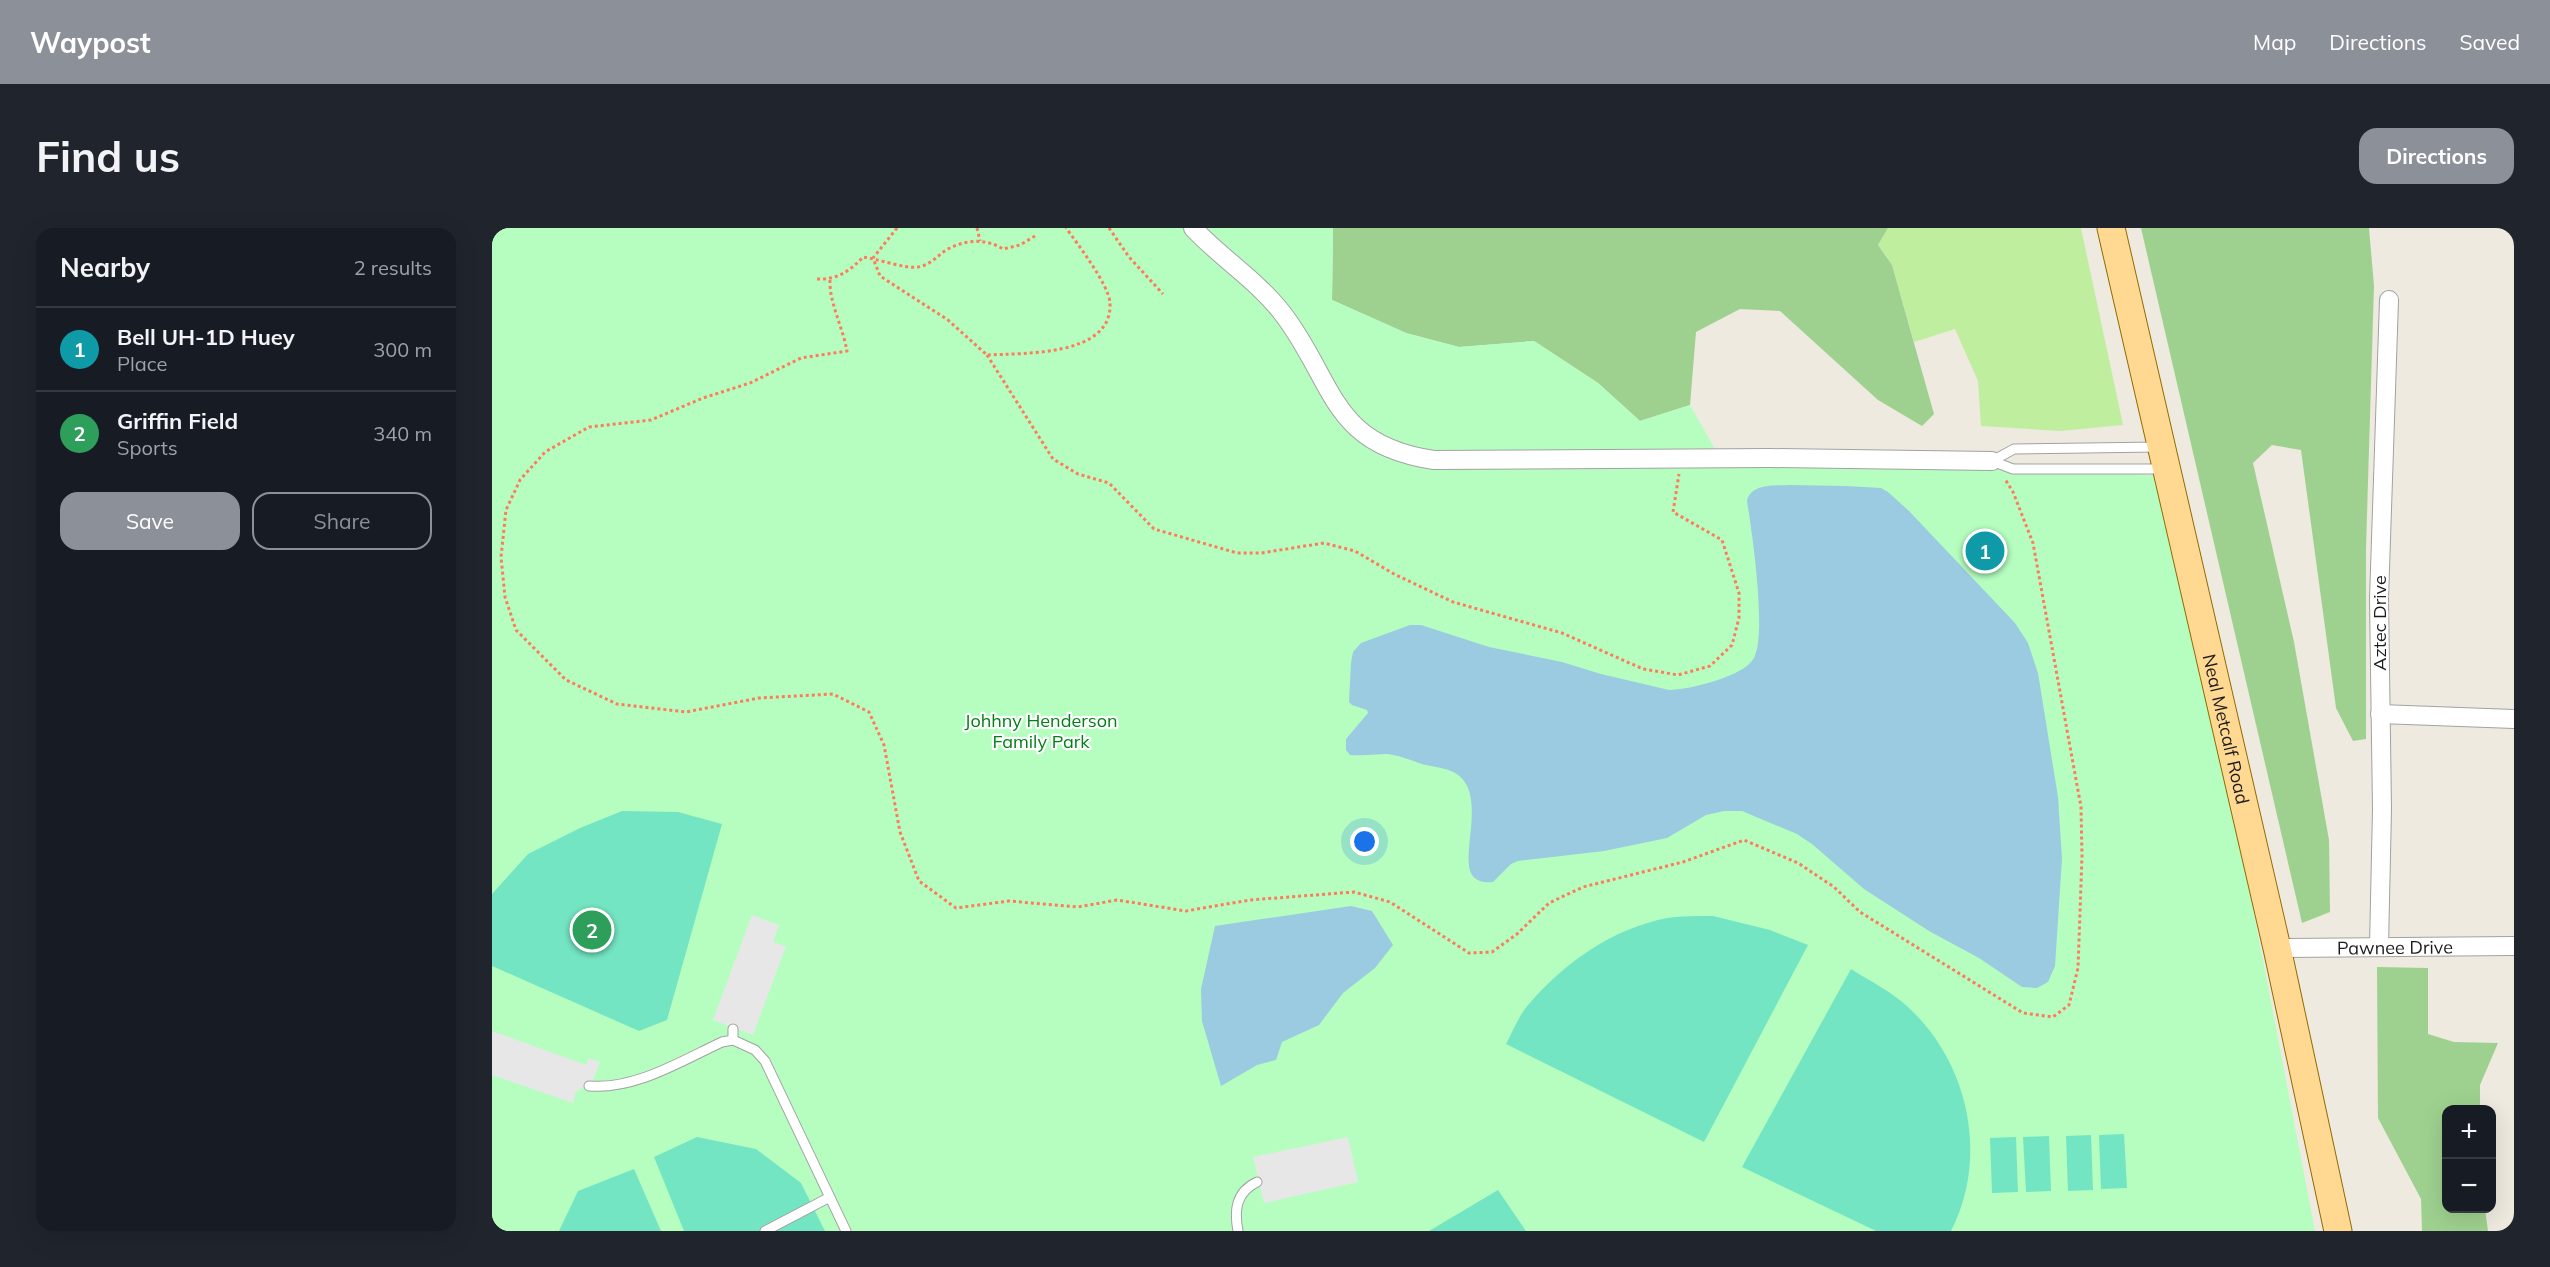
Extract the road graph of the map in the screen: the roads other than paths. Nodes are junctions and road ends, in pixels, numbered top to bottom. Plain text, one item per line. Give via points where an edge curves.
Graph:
1 (1193, 228) edge
2 (2110, 228) edge
3 (2389, 300) dead end
4 (2165, 458) junction
5 (1992, 461) junction
6 (2380, 714) junction
7 (2514, 719) edge
8 (2379, 946) junction
9 (2514, 946) edge
10 (2277, 948) junction
11 (733, 1029) dead end
12 (733, 1040) junction
13 (589, 1086) dead end
14 (1257, 1182) dead end
15 (830, 1197) junction
16 (765, 1231) edge
17 (846, 1231) edge
18 (1238, 1231) edge
19 (2337, 1231) edge

1 - 5 street via 1272,300 1330,395 1352,423 1382,445 1415,458
2 - 4 main road, Neal Metcalf Road
3 - 6 street, Aztec Drive via 2379,564
4 - 5 lane via 2013,469
4 - 5 lane via 2014,449
4 - 10 main road, Neal Metcalf Road
6 - 7 street
6 - 8 street, Aztec Drive
8 - 9 street, Pawnee Drive
8 - 10 street, Pawnee Drive
10 - 19 main road, Neal Metcalf Road
11 - 12 lane
12 - 13 lane via 631,1082
12 - 15 lane via 755,1050 765,1061
14 - 18 lane via 1239,1197
15 - 16 lane
15 - 17 lane

